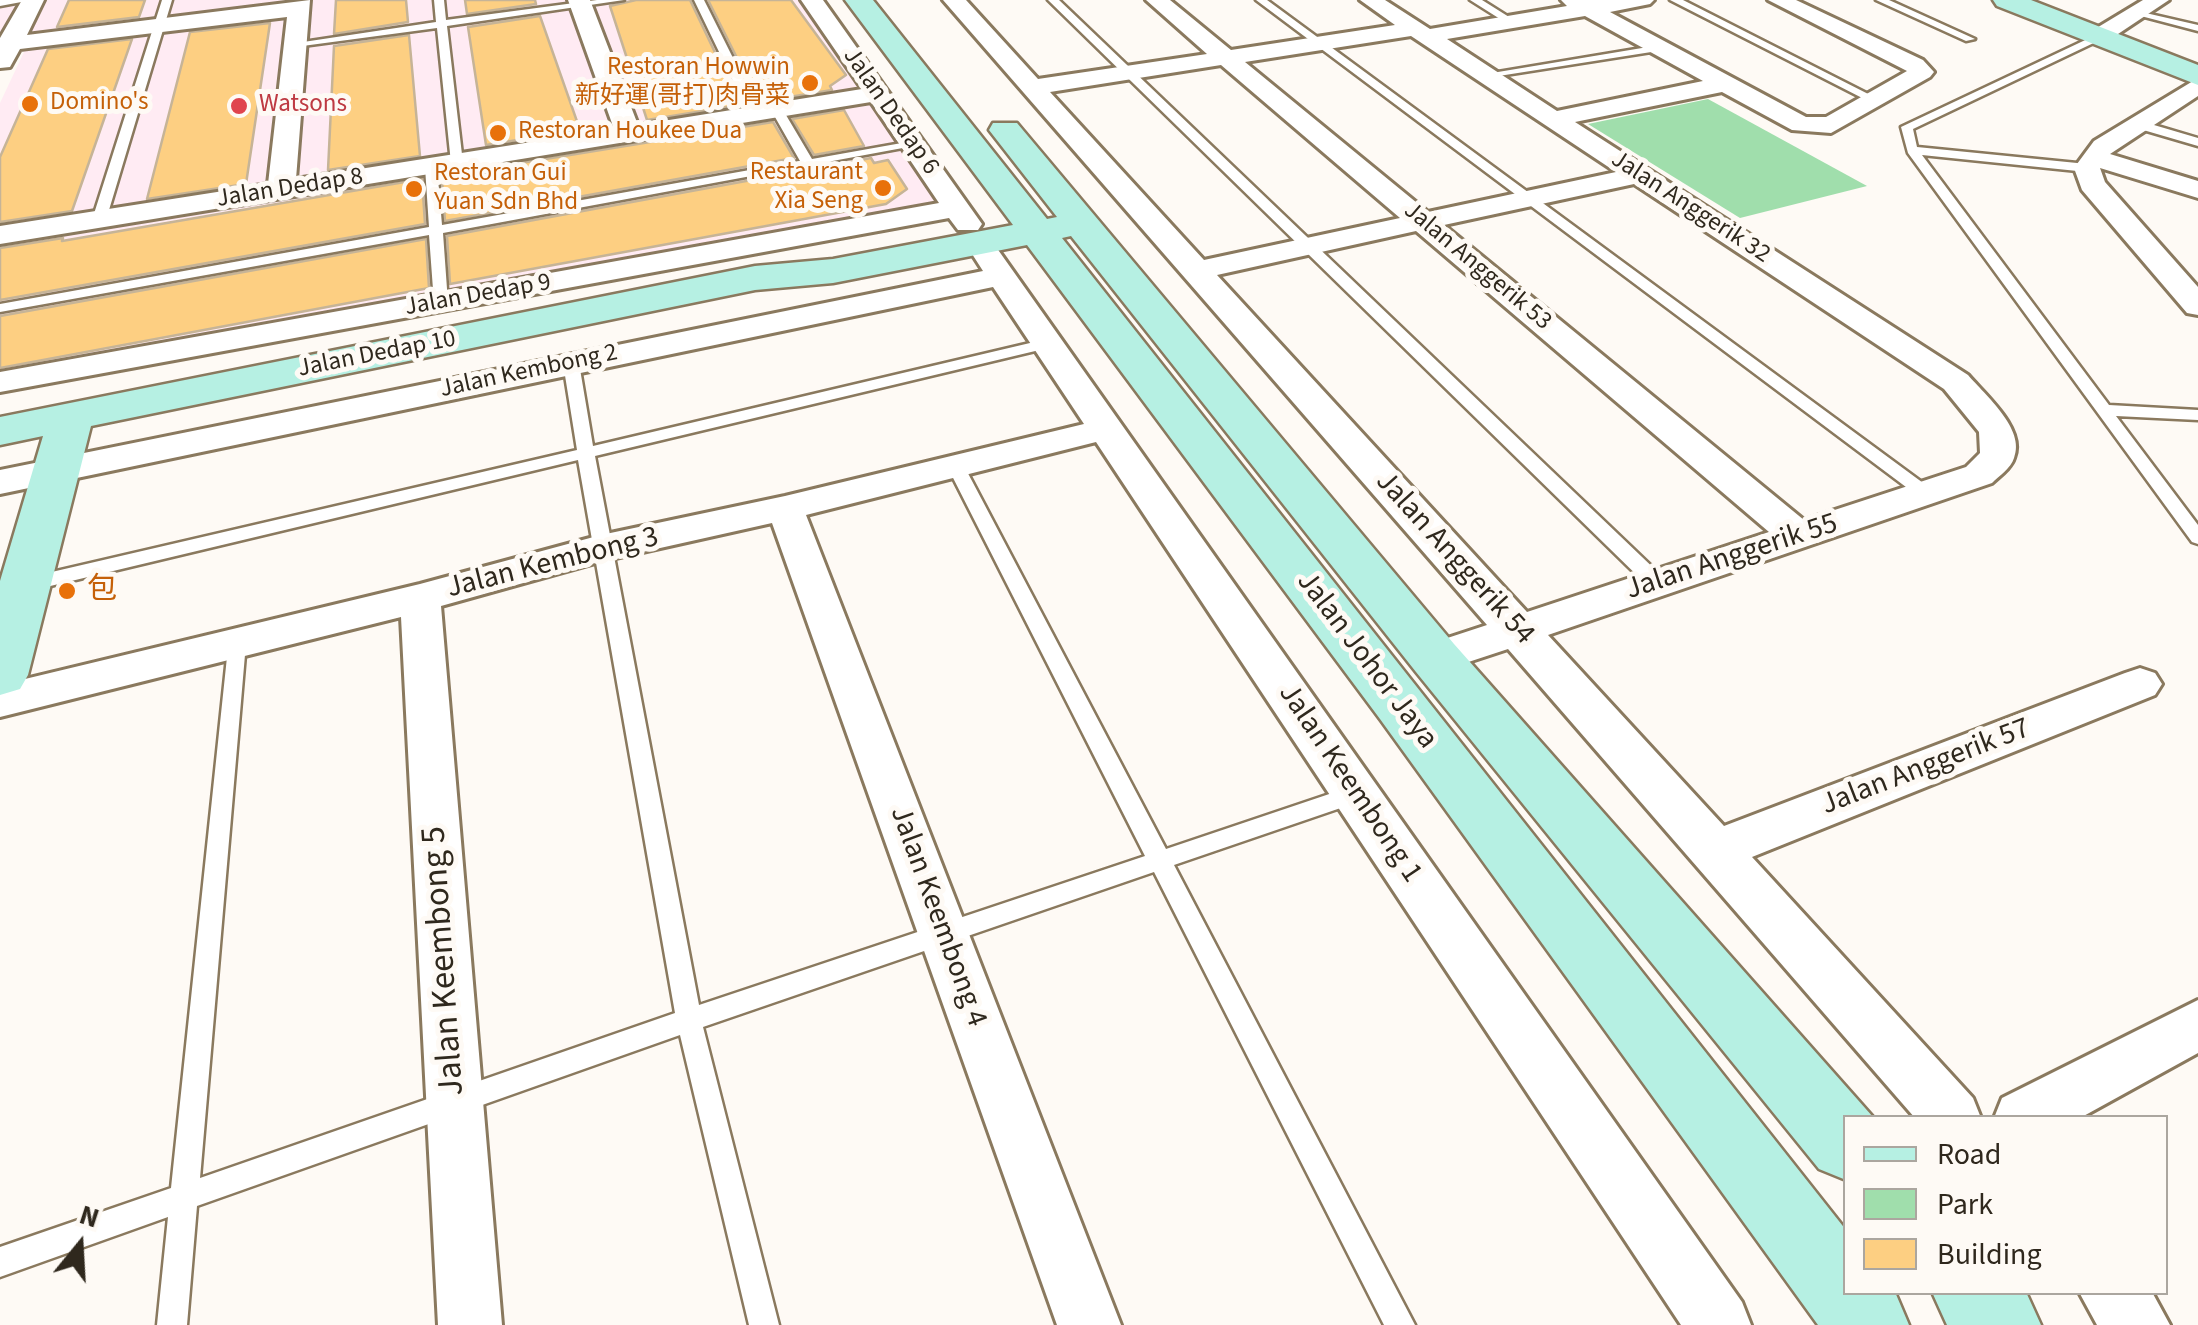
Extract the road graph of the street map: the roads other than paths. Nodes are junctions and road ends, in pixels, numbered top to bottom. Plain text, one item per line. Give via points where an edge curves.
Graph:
1 (30, 0) edge
2 (167, 0) edge
3 (439, 0) edge
4 (619, 0) edge
5 (698, 0) edge
6 (812, 0) edge
7 (859, 0) edge
8 (954, 0) edge
9 (1053, 0) edge
10 (1157, 0) edge
11 (1261, 0) edge
12 (1371, 0) edge
13 (1475, 0) edge
14 (1643, 0) edge
15 (1675, 0) edge
16 (1778, 0) edge
17 (1881, 0) edge
18 (2007, 0) edge
19 (0, 3) edge
20 (580, 3) edge
21 (299, 5) edge
22 (1580, 5) edge
23 (2149, 6) edge
24 (1512, 22) junction
25 (442, 24) junction
26 (159, 26) junction
27 (2198, 28) edge
28 (1421, 33) junction
29 (2098, 37) junction
30 (1970, 39) dead end
31 (1320, 43) junction
32 (6, 44) edge
33 (295, 44) junction
34 (1660, 48) junction
35 (1226, 58) junction
36 (0, 67) edge
37 (1128, 72) junction
38 (1486, 75) junction
39 (2198, 76) edge
40 (1725, 84) junction
41 (2198, 85) edge
42 (1032, 87) junction
43 (877, 94) junction
44 (1876, 101) junction
45 (984, 104) dead end
46 (766, 112) junction
47 (1553, 119) junction
48 (2136, 124) junction
49 (629, 136) junction
50 (2198, 142) edge
51 (913, 146) junction
52 (1912, 150) junction
53 (2090, 162) junction
54 (808, 164) junction
55 (444, 165) junction
56 (1638, 174) junction
57 (2198, 190) edge
58 (281, 191) junction
59 (1528, 198) junction
60 (99, 220) junction
61 (1422, 221) junction
62 (1014, 228) junction
63 (436, 230) junction
64 (0, 235) edge
65 (1308, 246) junction
66 (1197, 270) junction
67 (442, 303) junction
68 (2198, 306) edge
69 (0, 308) edge
70 (1048, 344) junction
71 (571, 363) junction
72 (0, 382) edge
73 (2104, 410) junction
74 (2198, 415) edge
75 (71, 417) junction
76 (1106, 429) junction
77 (0, 431) edge
78 (1996, 431) joint
79 (585, 453) junction
80 (956, 466) junction
81 (57, 470) junction
82 (0, 482) edge
83 (1928, 495) junction
84 (786, 508) junction
85 (1796, 534) junction
86 (2198, 538) edge
87 (601, 548) junction
88 (1656, 582) junction
89 (12, 588) edge
90 (420, 598) junction
91 (1517, 630) junction
92 (236, 643) junction
93 (1435, 658) junction
94 (0, 675) edge
95 (2140, 684) dead end
96 (0, 701) edge
97 (1356, 794) junction
98 (1712, 852) junction
99 (1160, 862) junction
100 (944, 936) junction
101 (689, 1020) junction
102 (2198, 1024) edge
103 (455, 1105) junction
104 (1950, 1115) edge
105 (2028, 1115) edge
106 (1843, 1139) edge
107 (185, 1198) junction
108 (0, 1262) edge
109 (1843, 1293) edge
110 (1845, 1295) edge
111 (1975, 1295) edge
112 (2113, 1295) edge
113 (172, 1325) edge
114 (470, 1325) edge
115 (764, 1325) edge
116 (1088, 1325) edge
117 (1400, 1325) edge
118 (1719, 1325) edge
119 (1868, 1325) edge
120 (2000, 1325) edge
121 (2138, 1325) edge

1 - 19 lane
1 - 32 street
2 - 26 lane
3 - 25 lane
4 - 20 lane
5 - 46 lane
6 - 43 street, Jalan Dedap 6
7 - 62 main road, Jalan Johor Jaya
8 - 42 street, Jalan Anggerik 54
9 - 37 lane
10 - 35 street, Jalan Anggerik 53
11 - 31 lane
12 - 28 street, Jalan Anggerik 32
13 - 24 lane
14 - 22 street
15 - 44 lane
16 - 44 street via 1921,70
17 - 30 lane
18 - 29 main road
20 - 25 lane
20 - 49 street
21 - 26 street
21 - 33 street
22 - 24 street
22 - 34 street
23 - 27 lane
23 - 29 street
24 - 28 street
25 - 33 lane
25 - 55 lane
26 - 32 street
26 - 60 lane
28 - 31 street
28 - 38 street, Jalan Anggerik 32
29 - 39 main road
29 - 52 lane via 1907,127
31 - 35 street
31 - 59 lane
32 - 36 street
33 - 58 street
34 - 38 lane
34 - 40 street
35 - 37 street
35 - 61 street, Jalan Anggerik 53
37 - 42 street
37 - 65 lane
38 - 47 street, Jalan Anggerik 32
40 - 44 street via 1802,125 1823,127
40 - 47 street
41 - 48 street
42 - 66 street, Jalan Anggerik 54
43 - 46 street, Jalan Dedap 8
43 - 51 street, Jalan Dedap 6
45 - 62 main road, Jalan Johor Jaya
46 - 49 street, Jalan Dedap 8
46 - 54 lane
47 - 56 street, Jalan Anggerik 32
48 - 50 lane
48 - 53 street
49 - 55 street, Jalan Dedap 8
51 - 54 lane
51 - 62 street, Jalan Dedap 6
52 - 53 lane
52 - 73 lane
53 - 57 street
53 - 68 street via 2092,184
54 - 63 lane
55 - 58 street, Jalan Dedap 8
55 - 63 lane
56 - 59 street
56 - 78 street, Jalan Anggerik 32 via 1956,382
58 - 60 street, Jalan Dedap 8
59 - 61 street
59 - 83 lane
60 - 64 street, Jalan Dedap 8
61 - 65 street
61 - 85 street, Jalan Anggerik 53
62 - 67 street, Jalan Dedap 9
62 - 70 street, Jalan Keembong 1
62 - 71 street, Jalan Kembong 2
62 - 75 main road, Jalan Dedap 10 via 834,271 754,278
62 - 93 main road, Jalan Johor Jaya
62 - 109 main road, Jalan Johor Jaya
63 - 67 lane
63 - 69 lane
65 - 66 street
65 - 88 lane
66 - 91 street, Jalan Anggerik 54
67 - 72 street, Jalan Dedap 9
70 - 76 street, Jalan Keembong 1
70 - 79 lane
71 - 79 lane
71 - 81 street, Jalan Kembong 2
73 - 74 lane
73 - 86 lane
75 - 77 main road, Jalan Dedap 10
75 - 81 main road
76 - 80 street, Jalan Kembong 3
76 - 97 street, Jalan Keembong 1
78 - 83 street, Jalan Anggerik 55 via 1998,456 1979,476
79 - 87 lane
79 - 89 lane
80 - 84 street, Jalan Kembong 3
80 - 99 lane
81 - 82 street, Jalan Kembong 2
81 - 89 main road
83 - 85 street, Jalan Anggerik 55
84 - 87 street, Jalan Kembong 3
84 - 100 street, Jalan Keembong 4
85 - 88 street, Jalan Anggerik 55
87 - 90 street, Jalan Kembong 3
87 - 101 lane
88 - 91 street, Jalan Anggerik 55
89 - 94 main road
90 - 92 street, Jalan Kembong 3
90 - 103 street, Jalan Keembong 5
91 - 93 street, Jalan Anggerik 55
91 - 98 street, Jalan Anggerik 54
92 - 96 street, Jalan Kembong 3
92 - 107 lane
93 - 106 main road, Jalan Johor Jaya
95 - 98 street, Jalan Anggerik 57
97 - 99 lane
97 - 118 street, Jalan Keembong 1
98 - 104 street, Jalan Anggerik 54
99 - 100 lane
99 - 117 lane
100 - 101 lane
100 - 116 street, Jalan Keembong 4
101 - 103 lane
101 - 115 lane
102 - 105 street
103 - 107 lane
103 - 114 street, Jalan Keembong 5
107 - 108 lane
107 - 113 lane
110 - 119 main road, Jalan Johor Jaya
111 - 120 main road
112 - 121 street

